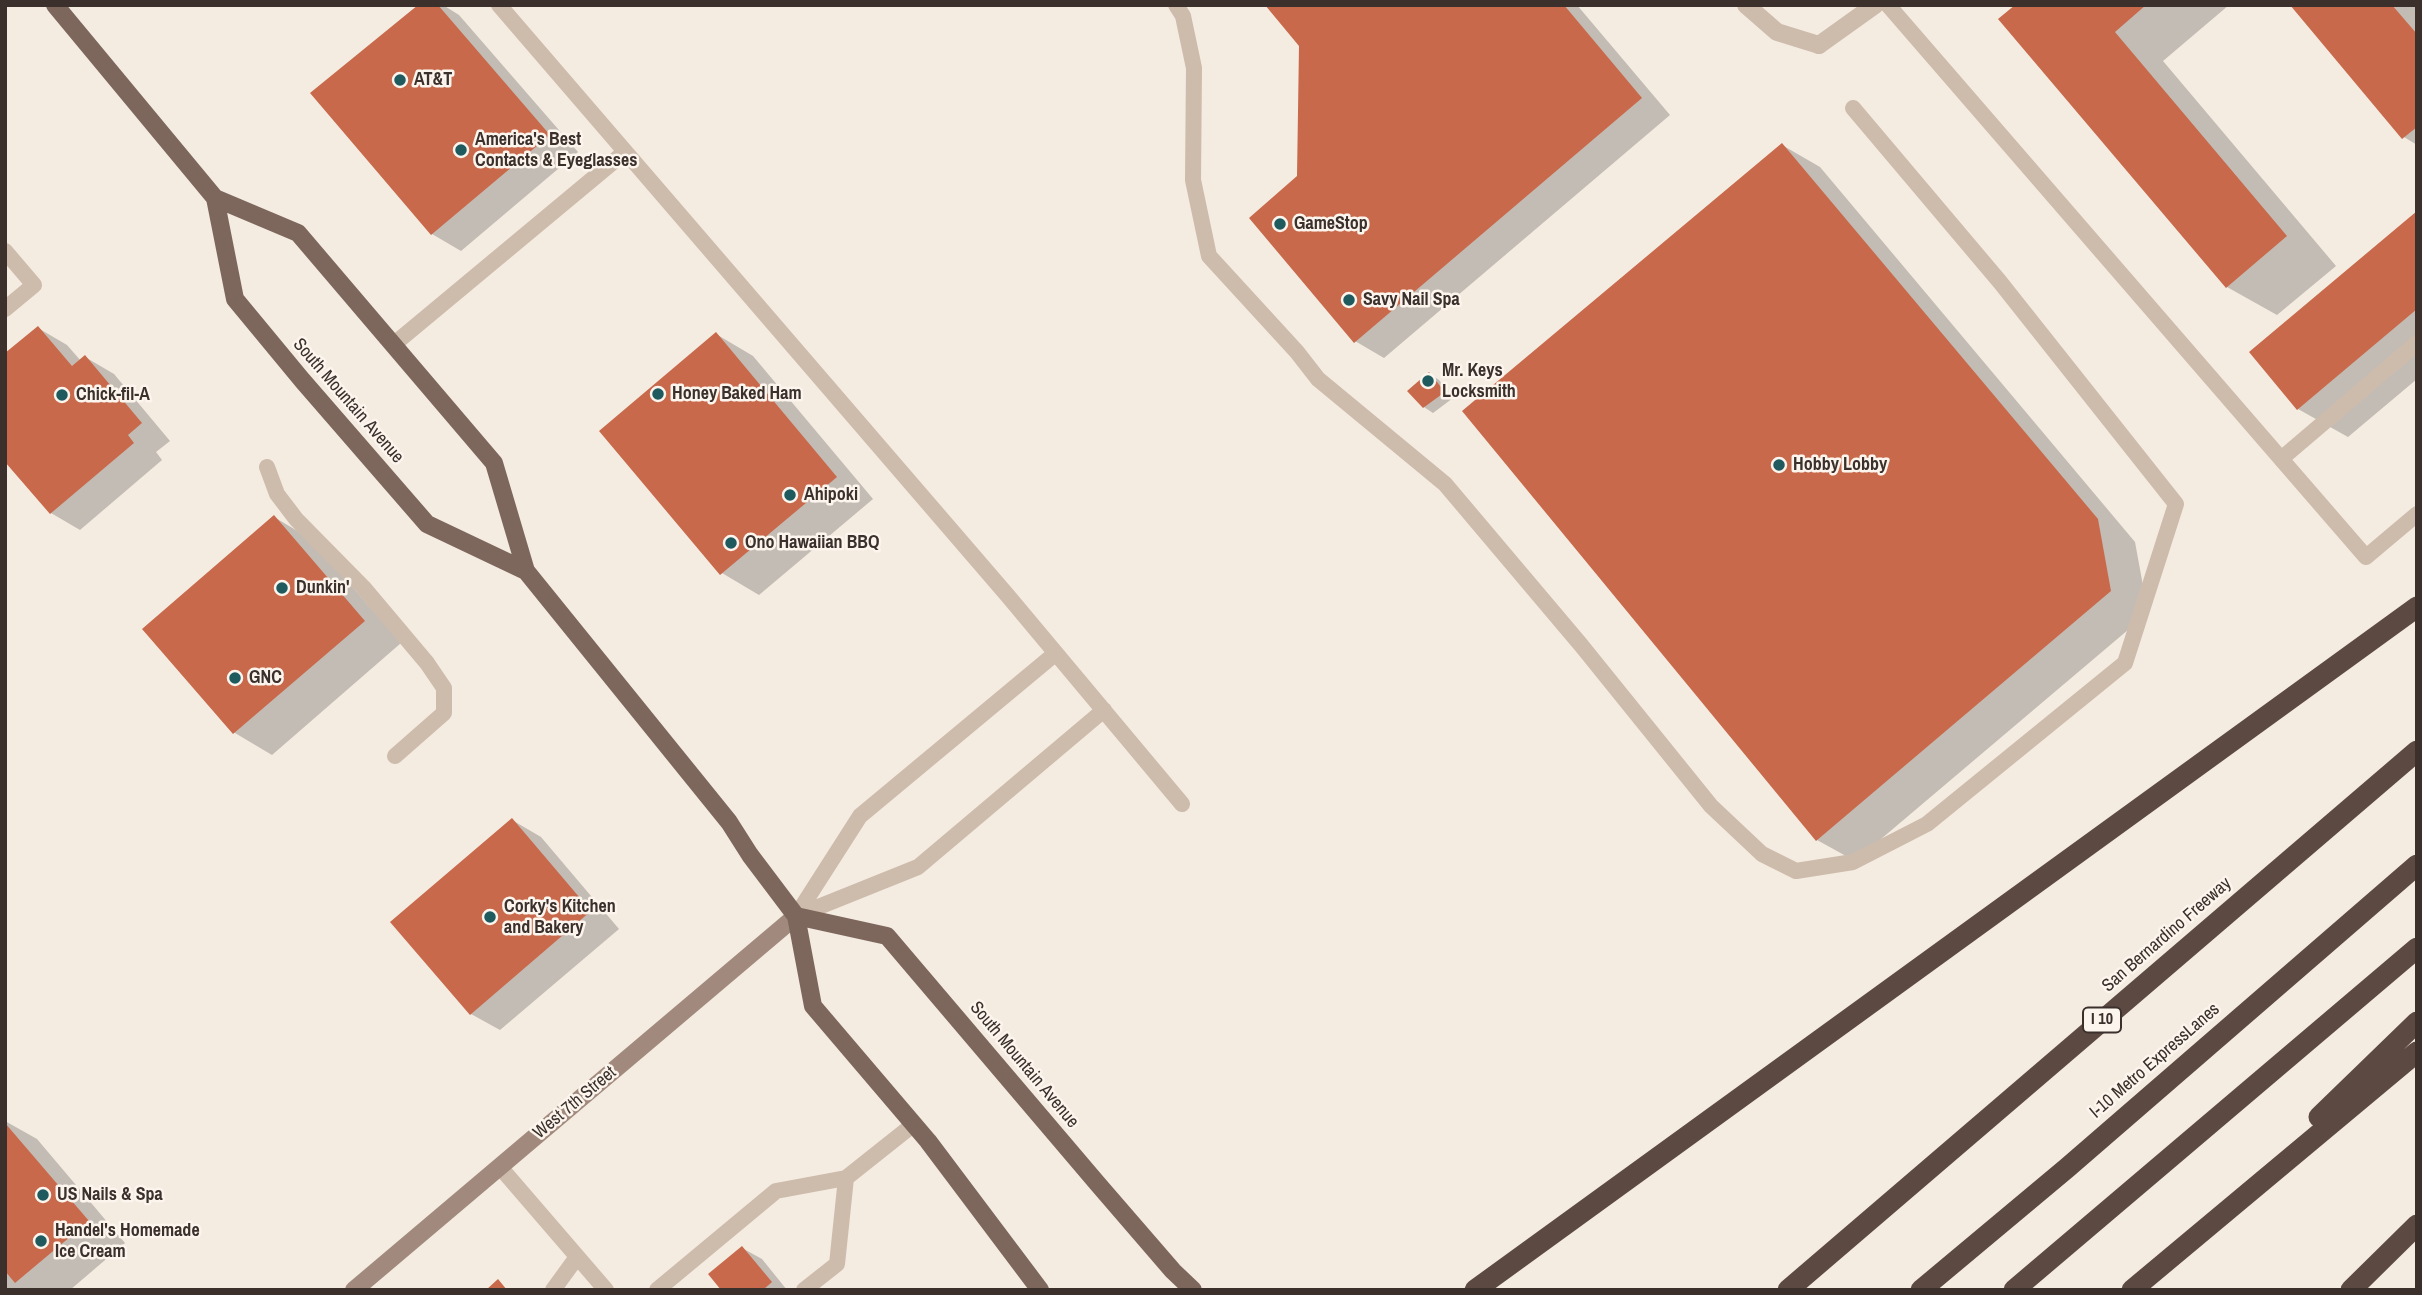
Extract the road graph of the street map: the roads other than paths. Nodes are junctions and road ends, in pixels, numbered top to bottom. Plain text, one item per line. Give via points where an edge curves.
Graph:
1 (55, 5) edge
2 (499, 5) edge
3 (1176, 5) edge
4 (1746, 5) edge
5 (1875, 5) edge
6 (1888, 5) edge
7 (1853, 108) dead end
8 (625, 152) junction
9 (215, 198) junction
10 (5, 251) edge
11 (5, 309) edge
12 (2417, 343) edge
13 (393, 345) junction
14 (2281, 459) junction
15 (267, 467) dead end
16 (2417, 514) edge
17 (526, 571) junction
18 (2417, 607) edge
19 (1056, 653) junction
20 (1104, 710) junction
21 (2417, 751) edge
22 (396, 756) dead end
23 (1182, 804) dead end
24 (2417, 865) edge
25 (796, 916) junction
26 (2417, 948) edge
27 (2417, 1022) edge
28 (2417, 1052) edge
29 (914, 1124) junction
30 (500, 1167) junction
31 (846, 1178) junction
32 (2417, 1225) edge
33 (2194, 1237) junction
34 (577, 1257) junction
35 (359, 1288) edge
36 (554, 1290) edge
37 (606, 1290) edge
38 (657, 1290) edge
39 (804, 1290) edge
40 (1040, 1290) edge
41 (1192, 1290) edge
42 (1475, 1290) edge
43 (1788, 1290) edge
44 (1921, 1290) edge
45 (2014, 1290) edge
46 (2132, 1290) edge
47 (2351, 1290) edge

1 - 9 main road, South Mountain Avenue
2 - 8 lane
3 - 7 lane via 1183,16 1194,68 1193,180 1209,256 1318,379 1445,484 1711,806 1762,855 1796,871 1853,862 1927,824 2125,663 2176,504 2000,282
4 - 5 street via 1777,32 1819,45
6 - 14 lane
8 - 13 lane
8 - 19 lane
9 - 13 main road, South Mountain Avenue via 298,233
9 - 17 main road, South Mountain Avenue via 235,299 302,380 426,524
10 - 11 lane via 34,285
12 - 14 lane
13 - 17 main road, South Mountain Avenue via 494,463
14 - 16 lane via 2366,557
15 - 22 lane via 277,494 296,519 363,587 444,688 444,713
17 - 25 main road, South Mountain Avenue via 729,822
18 - 42 highway
19 - 20 lane
19 - 25 lane via 860,816
20 - 23 lane
20 - 25 lane via 918,867
21 - 43 highway, San Bernardino Freeway / I 10
24 - 44 highway, I-10 Metro ExpressLanes
25 - 29 main road, South Mountain Avenue via 813,1006
25 - 30 main road, West 7th Street
25 - 41 main road, South Mountain Avenue via 887,936
26 - 45 highway
27 - 33 highway
28 - 33 highway
29 - 31 lane
29 - 40 main road, South Mountain Avenue
30 - 34 lane
30 - 35 main road, West 7th Street
31 - 38 lane via 776,1191
31 - 39 lane via 837,1264
32 - 47 highway
33 - 46 highway
34 - 36 lane
34 - 37 lane

